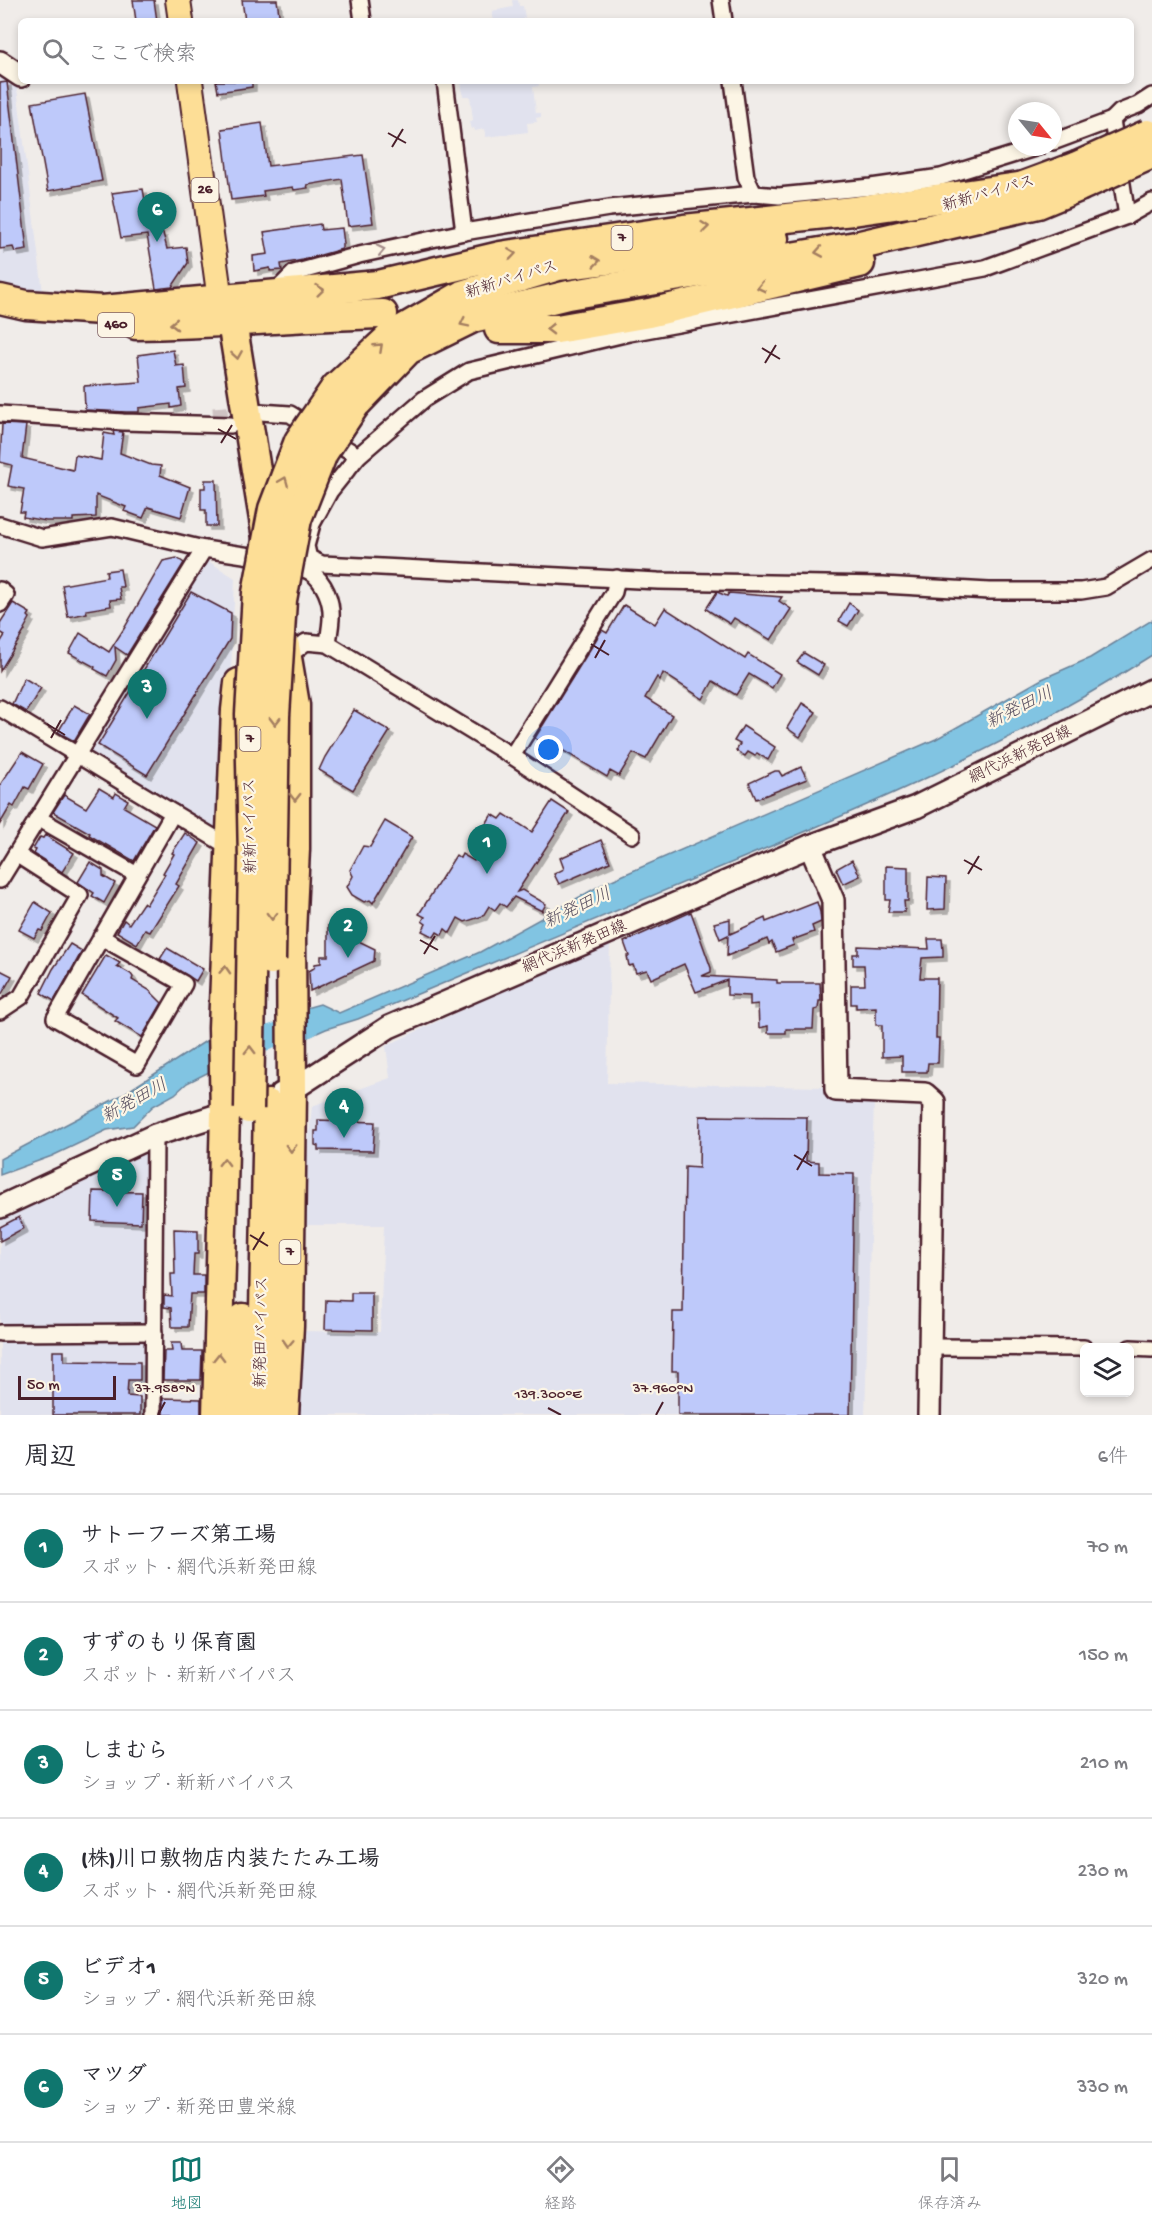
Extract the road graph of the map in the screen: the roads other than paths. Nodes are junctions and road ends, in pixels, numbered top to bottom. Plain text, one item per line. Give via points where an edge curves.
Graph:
1 (178, 0) edge
2 (360, 0) edge
3 (721, 0) edge
4 (181, 18) edge
5 (363, 18) edge
6 (724, 18) edge
7 (0, 62) edge
8 (18, 74) edge
9 (190, 84) edge
10 (445, 84) edge
11 (733, 84) edge
12 (1152, 96) edge
13 (1112, 120) junction
14 (1062, 139) edge
15 (1151, 140) edge
16 (1009, 156) edge
17 (754, 194) junction
18 (1032, 195) junction
19 (1152, 202) edge
20 (609, 208) junction
21 (1127, 216) junction
22 (613, 225) dead end
23 (464, 232) junction
24 (272, 295) junction
25 (0, 298) edge
26 (0, 314) edge
27 (383, 314) dead end
28 (222, 315) junction
29 (500, 329) dead end
30 (260, 412) tunnel mouth
31 (0, 414) edge
32 (222, 420) junction
33 (358, 456) junction
34 (0, 525) edge
35 (204, 549) junction
36 (262, 558) junction
37 (1152, 560) edge
38 (311, 565) junction
39 (618, 578) junction
40 (0, 590) edge
41 (0, 604) edge
42 (328, 644) junction
43 (287, 657) junction
44 (1152, 690) edge
45 (0, 708) edge
46 (77, 754) junction
47 (512, 756) junction
48 (172, 813) junction
49 (38, 818) junction
50 (632, 835) dead end
51 (810, 846) junction
52 (231, 848) junction
53 (16, 854) junction
54 (137, 875) junction
55 (0, 880) edge
56 (102, 937) junction
57 (0, 1011) edge
58 (292, 1090) junction
59 (247, 1109) junction
60 (156, 1135) junction
61 (0, 1207) edge
62 (153, 1332) junction
63 (0, 1333) edge
64 (929, 1347) junction
65 (1080, 1348) edge
66 (1134, 1348) edge
67 (1152, 1348) edge
68 (252, 1351) junction
69 (153, 1415) edge
70 (217, 1415) edge
71 (241, 1415) edge
72 (262, 1415) edge
73 (284, 1415) edge
74 (929, 1415) edge

1 - 4 main road
2 - 5 street
3 - 6 street
7 - 8 main road
9 - 28 main road, 26
10 - 23 street
11 - 17 street via 746,177
12 - 13 street
13 - 14 street
13 - 21 street
15 - 18 highway, 新新バイパス / 7, bridge via 1119,149 1078,177
16 - 17 street via 941,177 779,196
17 - 20 street
24 -> 18 highway, 7 via 378,285 500,256 684,229
18 -> 29 highway, 7 via 979,232 812,275 557,329
18 - 59 highway, 新新バイパス / 7, bridge via 833,231 558,266 462,295 391,336 345,396 299,441 273,509 257,593 250,714 253,860
19 - 21 street
20 - 22 street
20 - 23 street
21 - 33 street via 985,268 629,331 470,371 424,399
24 -> 23 street via 294,273
24 - 28 highway, 7
25 - 28 highway, 460 via 26,305
28 -> 26 highway, 460 via 70,325
27 - 28 highway
28 - 32 highway, 7
28 -> 36 highway, 7
30 - 33 street via 290,414
31 - 32 street via 123,422
32 - 36 highway, 7
33 - 38 street via 330,491 312,524 306,546
34 - 35 street via 42,538 112,527
35 - 36 street
35 - 46 street
36 - 38 street
36 - 43 highway, 7
36 - 52 highway, 7 via 236,710
37 - 39 street via 1106,587 1081,591
38 - 39 street
38 - 42 street via 327,592 332,611
39 - 47 street via 614,592
40 - 41 street via 6,595
42 - 43 street via 306,642
42 - 47 street
43 -> 58 highway, 7 via 295,705
44 - 51 main road, 網代浜新発田線 via 916,807
45 - 46 street
46 - 48 street
46 - 49 street
47 - 50 street
48 - 52 street
48 - 54 street
49 - 53 street
49 - 54 street
51 - 58 main road, 網代浜新発田線 via 389,1027
51 - 64 main road via 833,900 836,1090 925,1094 934,1102
59 -> 52 highway, 7 via 224,1082
53 - 55 street
53 - 57 street via 80,895 21,997
54 - 56 street
56 - 56 street via 55,1018 137,1065 183,984
58 - 59 main road, 網代浜新発田線
58 -> 73 highway, 7
59 - 60 main road, 網代浜新発田線
59 - 68 highway, 新発田バイパス / 7
70 -> 59 highway, 7
60 - 61 main road, 網代浜新発田線
60 - 62 street
62 - 63 street
62 - 69 street
64 - 65 street
64 - 74 main road
66 - 67 street
68 - 71 highway, 新発田バイパス / 7
68 - 72 highway, 新発田バイパス / 7

